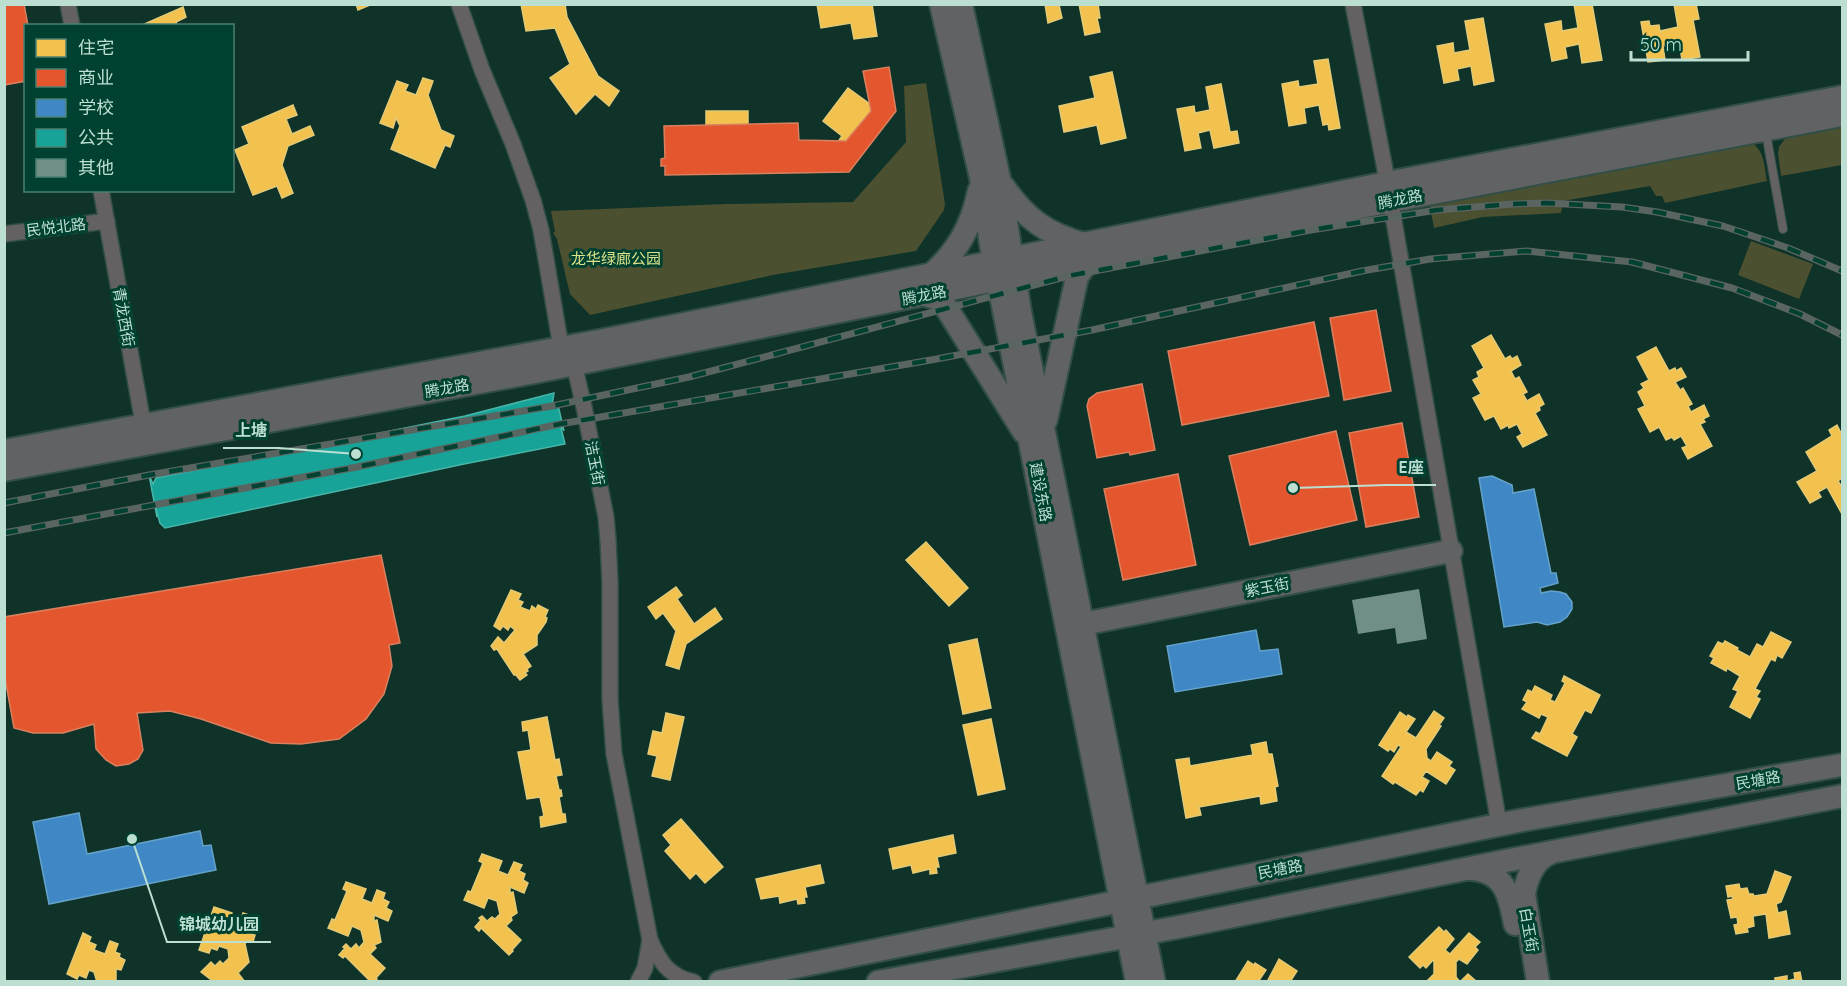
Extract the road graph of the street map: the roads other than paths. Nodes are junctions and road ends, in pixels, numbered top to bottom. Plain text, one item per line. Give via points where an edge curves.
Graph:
1 (68, 4) edge
2 (459, 4) edge
3 (941, 4) edge
4 (962, 4) edge
5 (1353, 4) edge
6 (72, 24) edge
7 (1842, 97) edge
8 (1842, 115) edge
9 (1765, 129) junction
10 (991, 180) junction
11 (101, 192) edge
12 (1389, 192) junction
13 (107, 221) junction
14 (1784, 229) dead end
15 (4, 234) edge
16 (1088, 252) junction
17 (1005, 269) junction
18 (927, 285) junction
19 (568, 355) junction
20 (145, 434) junction
21 (1038, 436) junction
22 (8, 466) edge
23 (1451, 551) junction
24 (1083, 624) junction
25 (1842, 765) edge
26 (1842, 796) edge
27 (1499, 824) junction
28 (1550, 853) junction
29 (1470, 868) junction
30 (1130, 899) junction
31 (1137, 935) junction
32 (650, 940) junction
33 (638, 981) edge
34 (694, 981) edge
35 (720, 981) edge
36 (878, 981) edge
37 (1137, 981) edge
38 (1154, 981) edge
39 (1525, 981) edge
40 (1538, 981) edge

1 - 6 street
2 - 19 street, 洁玉街 via 533,200
3 - 10 main road, 建设东路
4 - 10 main road, 建设东路
5 - 12 street
7 - 12 main road, 腾龙路
8 - 9 main road, 腾龙路
9 - 12 main road, 腾龙路
9 - 14 lane
10 - 16 main road via 1030,219
10 - 17 main road, 建设东路
10 - 18 main road via 964,236
11 - 13 street, 青龙西街
12 - 16 main road, 腾龙路
12 - 23 street
13 - 15 street, 民悦北路
13 - 20 street, 青龙西街
16 - 17 main road, 腾龙路
16 - 21 main road via 1077,277
17 - 18 main road, 腾龙路
17 - 21 main road, 建设东路
18 - 19 main road, 腾龙路
18 - 21 main road
19 - 20 main road, 腾龙路
19 - 32 street, 洁玉街 via 606,517 611,728
20 - 22 main road, 腾龙路
21 - 24 main road, 建设东路
21 - 30 main road, 建设东路
23 - 24 main road, 紫玉街
23 - 27 street
24 - 30 main road, 建设东路
25 - 27 main road, 民塘路
26 - 28 main road
27 - 30 main road, 民塘路
28 - 29 main road
28 - 40 main road, 白玉街 via 1538,860 1524,894
29 - 31 main road
29 - 39 main road, 白玉街 via 1487,872 1505,888
30 - 31 main road, 建设东路
30 - 35 main road, 民塘路
31 - 36 main road
31 - 37 main road, 建设东路
31 - 38 main road, 建设东路
32 - 33 street via 645,968
32 - 34 street via 663,966 685,980

